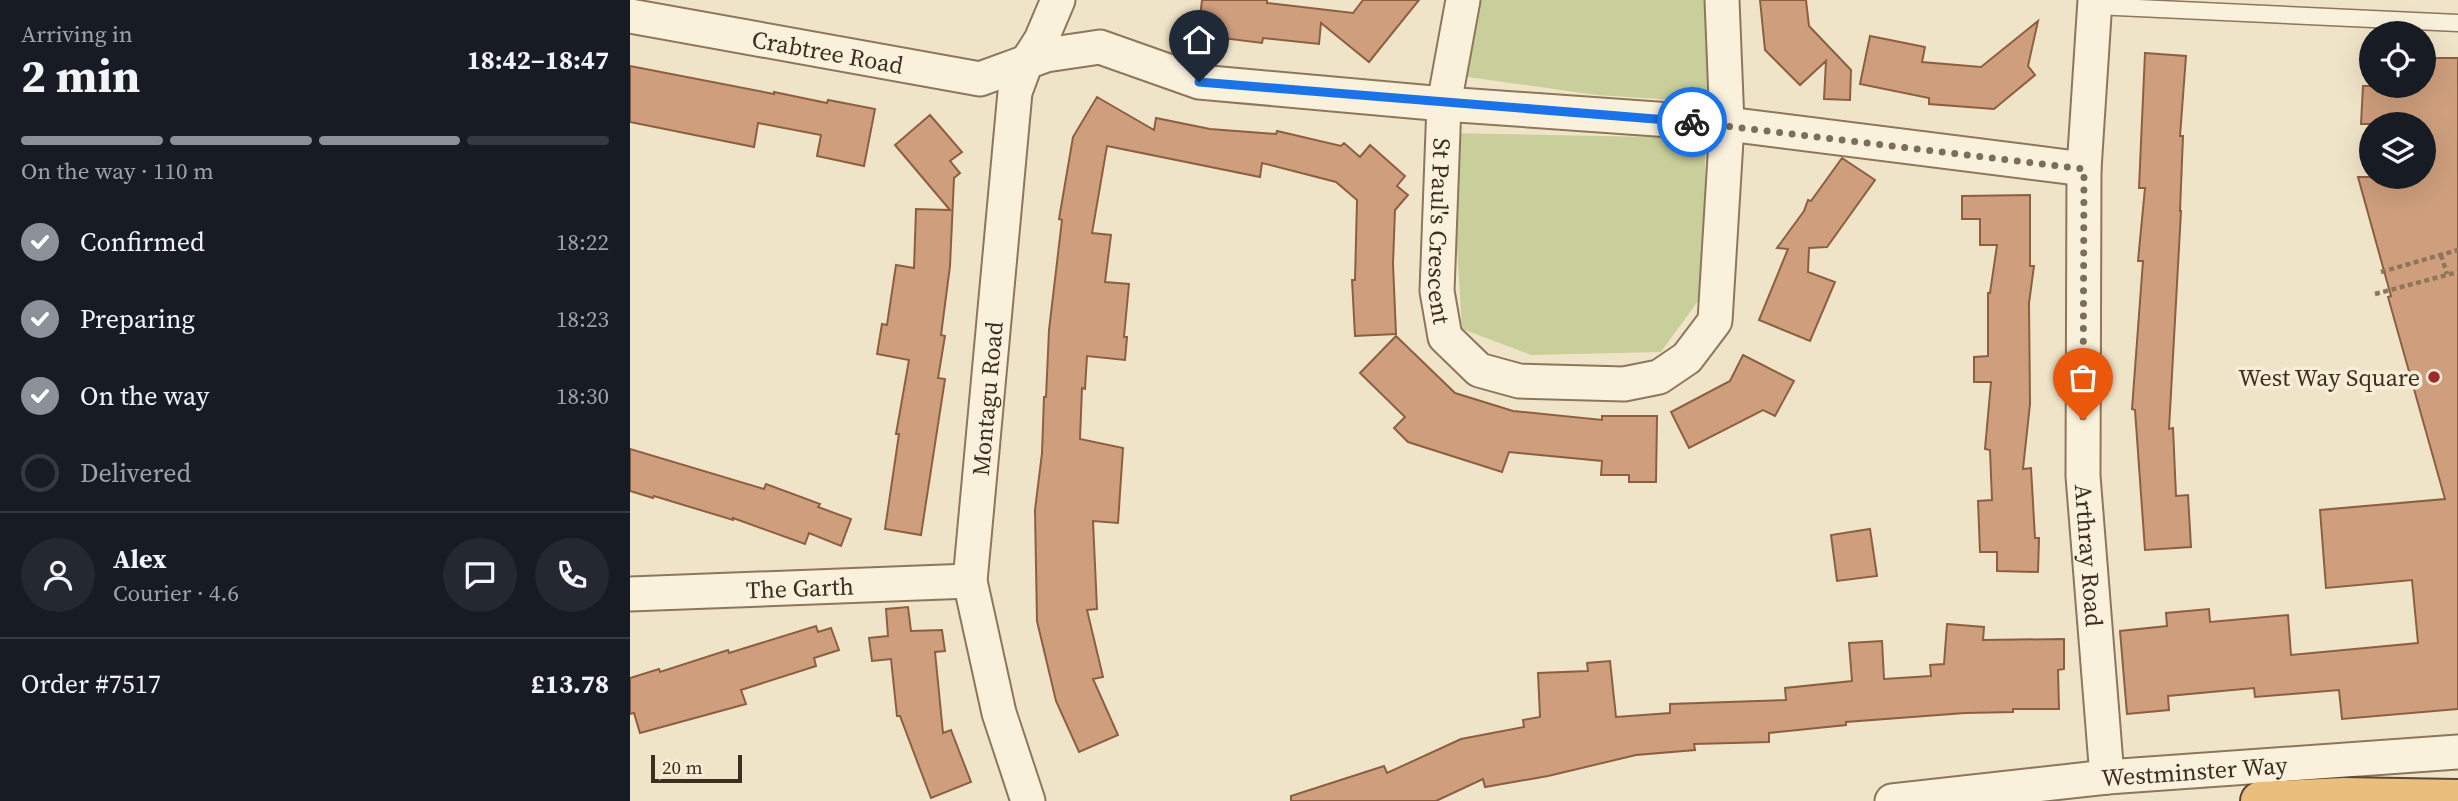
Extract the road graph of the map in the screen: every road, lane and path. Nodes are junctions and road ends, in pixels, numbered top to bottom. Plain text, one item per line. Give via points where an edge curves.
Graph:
1 (1058, 0) edge
2 (1463, 0) edge
3 (1723, 0) edge
4 (2095, 3) edge
5 (2318, 8) edge
6 (630, 16) edge
7 (2458, 23) edge
8 (1025, 65) junction
9 (1444, 103) junction
10 (1727, 124) junction
11 (2084, 169) junction
12 (2458, 250) edge
13 (2441, 255) junction
14 (2381, 272) dead end
15 (2458, 272) edge
16 (2447, 275) junction
17 (2375, 294) dead end
18 (970, 582) junction
19 (630, 594) edge
20 (2458, 752) edge
21 (2108, 777) junction
22 (2458, 799) edge
23 (1028, 801) edge
24 (1892, 801) edge
25 (2260, 801) edge

1 - 8 street, Montagu Road
2 - 9 street, St Paul's Crescent
3 - 10 street, St Paul's Crescent
4 - 5 lane
4 - 11 street, Arthray Road
5 - 7 lane
6 - 8 street, Crabtree Road via 980,79
8 - 9 street, Crabtree Road via 1046,55 1100,47 1199,82
8 - 18 street, Montagu Road via 1015,92
9 - 10 street, Crabtree Road
9 - 10 street, St Paul's Crescent via 1437,291 1445,337 1479,370 1520,381 1624,384 1659,377 1687,358 1715,321
10 - 11 street, Crabtree Road
11 - 21 street, Arthray Road via 2083,476
12 - 13 path
13 - 14 path
13 - 16 path
15 - 16 path
16 - 17 path
18 - 19 street, The Garth
18 - 23 street, Montagu Road via 999,713
20 - 21 street, Westminster Way
21 - 24 street, Westminster Way
22 - 25 highway

